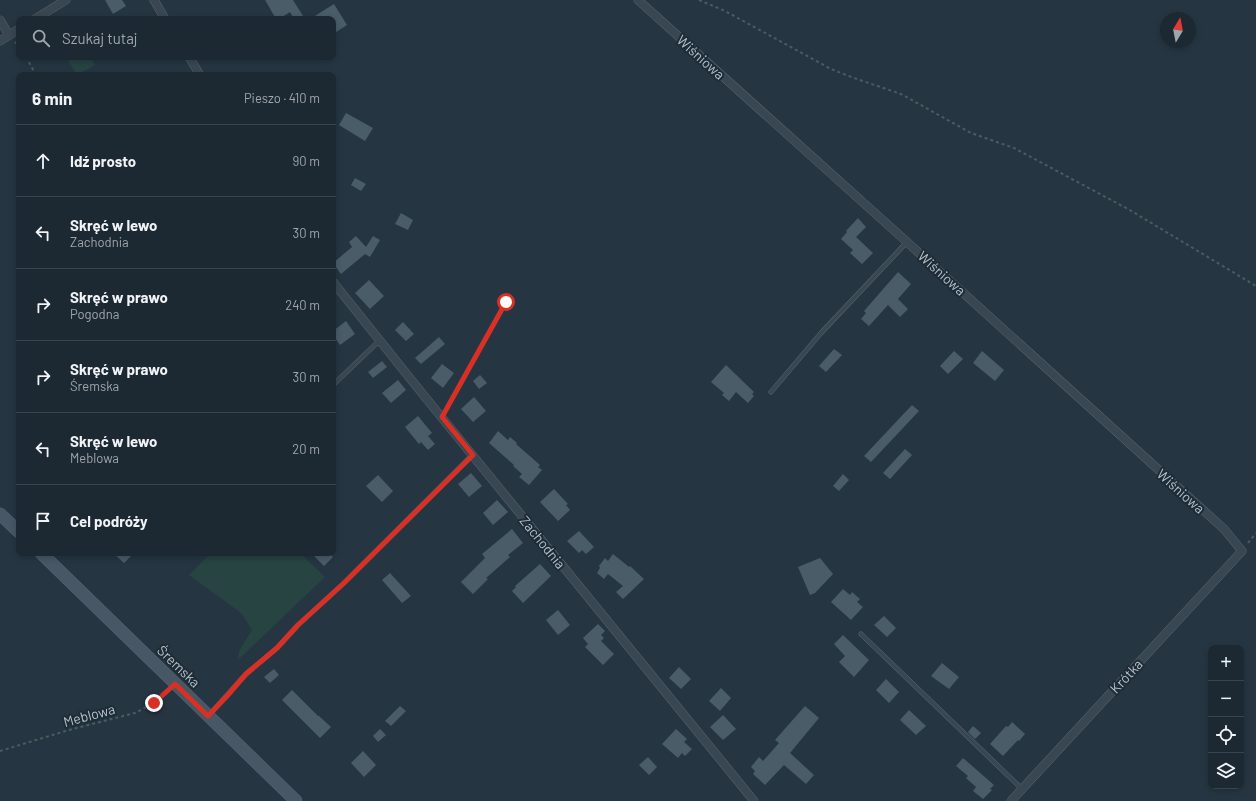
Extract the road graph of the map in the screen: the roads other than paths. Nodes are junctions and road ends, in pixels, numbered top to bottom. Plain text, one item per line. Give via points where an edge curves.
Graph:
1 (66, 0) edge
2 (154, 0) edge
3 (638, 0) edge
4 (40, 16) edge
5 (163, 16) edge
6 (0, 20) edge
7 (16, 31) edge
8 (9, 35) junction
9 (0, 41) edge
10 (191, 60) edge
11 (198, 72) edge
12 (907, 242) junction
13 (336, 286) edge
14 (380, 340) junction
15 (336, 382) edge
16 (771, 392) dead end
17 (473, 455) junction
18 (0, 514) edge
19 (16, 529) edge
20 (1242, 550) joint
21 (43, 556) edge
22 (861, 634) dead end
23 (208, 716) junction
24 (1022, 789) junction
25 (296, 801) edge
26 (754, 801) edge
27 (1011, 801) edge

1 - 4 street
2 - 5 street
3 - 12 street, Wiśniowa
6 - 8 street
7 - 8 street
8 - 9 street
10 - 11 street
12 - 16 lane via 821,333
12 - 20 street, Wiśniowa via 1224,530
13 - 14 street, Zachodnia
14 - 15 lane
14 - 17 street, Zachodnia
17 - 23 lane via 277,648 246,674
17 - 26 street, Zachodnia
18 - 19 main road
20 - 24 street, Krótka
21 - 23 main road, Śremska
22 - 24 lane
23 - 25 main road, Śremska
24 - 27 street, Krótka

